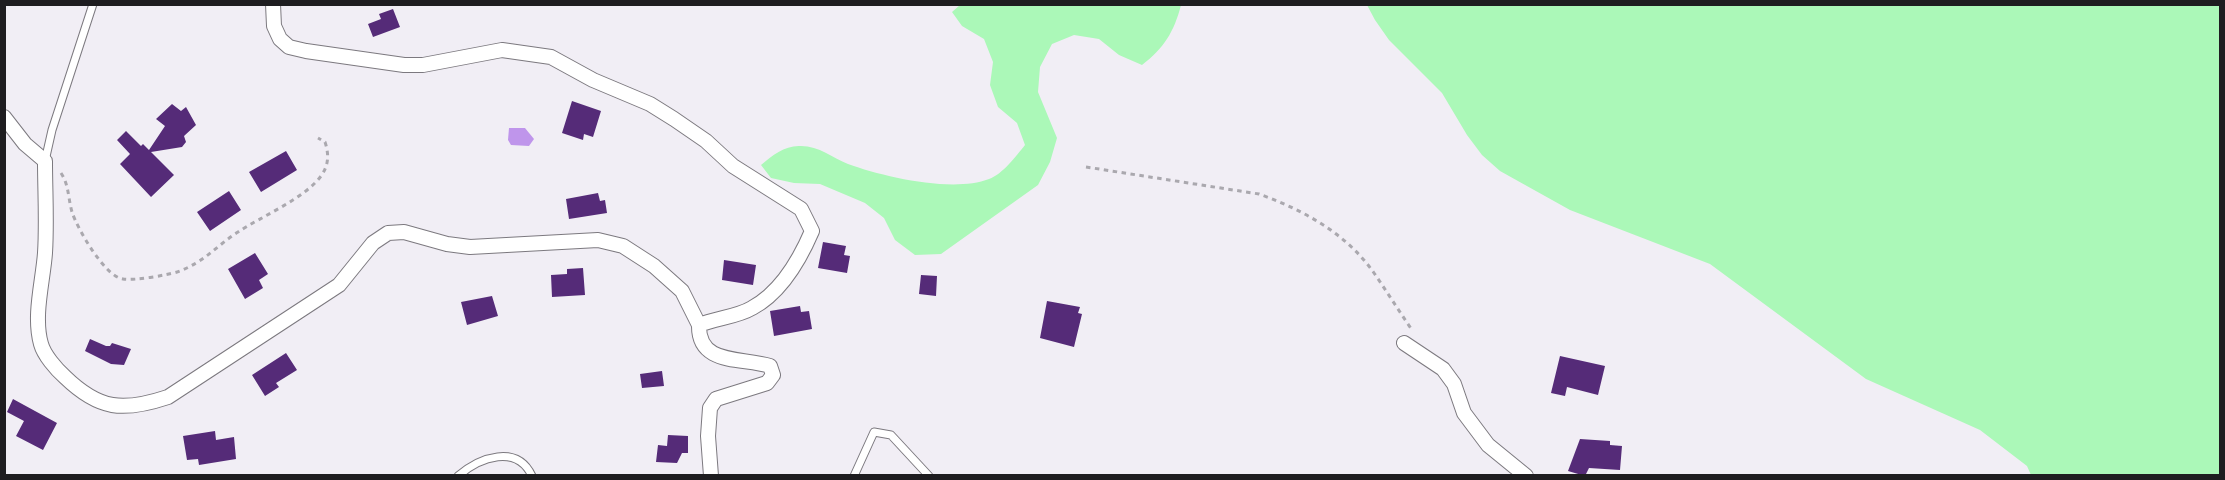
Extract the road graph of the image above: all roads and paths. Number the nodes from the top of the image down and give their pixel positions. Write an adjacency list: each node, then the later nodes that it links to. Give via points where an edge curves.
1 (93, 4): 5 (lane)
2 (273, 4): 7 (street, via 274,26 289,47 358,60 423,65 502,50 551,57 658,109 706,141 734,166 801,209 812,231 792,269 768,297 751,309)
3 (4, 117): 5 (street, via 25,144)
4 (318, 138): 5 (path, via 325,142 329,155 322,174 311,187 235,233 210,256 177,272 123,279 109,270 88,245 72,212 67,182 55,166)
5 (45, 161): 7 (street, via 41,345 64,376 104,405 141,406 168,397 339,285 374,243 388,233 404,232 470,248 598,240 623,246 682,291)
6 (1086, 167): 8 (path, via 1258,194 1284,203 1329,227 1351,245)
7 (699, 325): 12 (street, via 698,339 706,349 770,366 773,375 767,382 716,399 710,408)
8 (1415, 334)
9 (1404, 343): 15 (street, via 1443,369 1454,384 1464,413 1488,445)
10 (458, 476): 11 (lane, via 469,466 491,457 511,456 527,465)
11 (532, 476)
12 (711, 476)
13 (854, 476): 14 (lane, via 874,432 891,435)
14 (929, 476)
15 (1526, 476)

